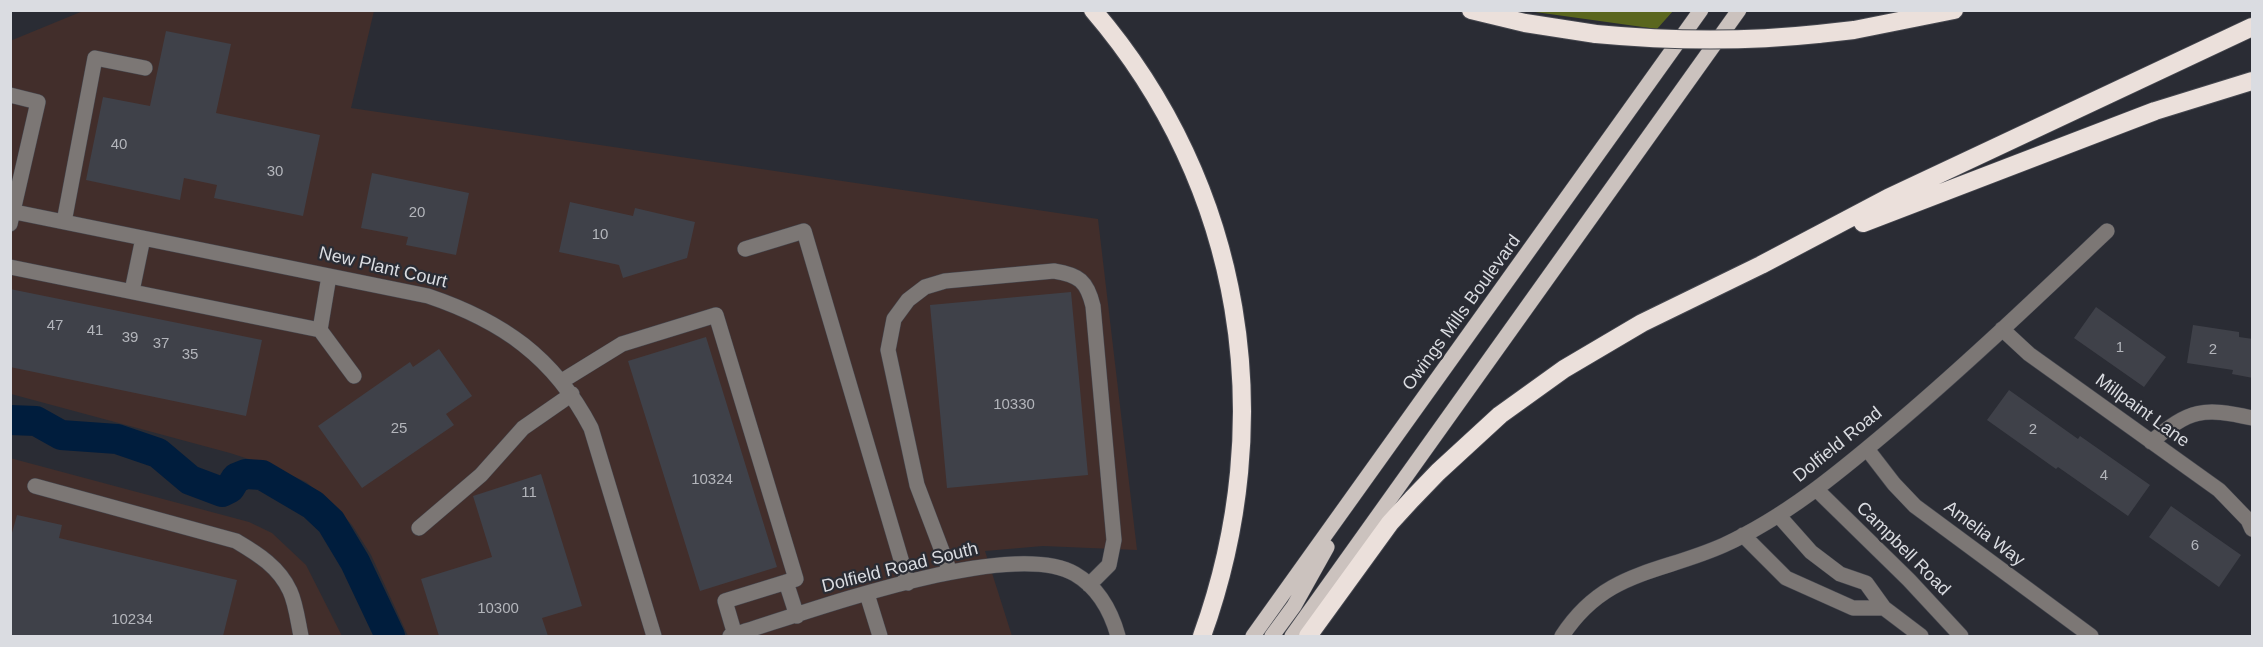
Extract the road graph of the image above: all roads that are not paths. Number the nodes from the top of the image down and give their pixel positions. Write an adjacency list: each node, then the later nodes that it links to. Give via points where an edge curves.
1 (1093, 10): 49 (highway, via 1137,69 1176,135 1206,204 1232,297 1242,372 1240,475 1228,553)
2 (1471, 10): 5 (highway, bridge, via 1596,34 1698,40 1778,38 1854,30)
3 (1701, 10): 27 (main road, Owings Mills Boulevard)
4 (1739, 10): 52 (main road)
5 (1954, 10)
6 (2253, 27): 15 (highway, via 1888,198)
7 (145, 69): 11 (street, via 95,58)
8 (2253, 81): 15 (highway, via 2155,111)
9 (10, 95): 10 (street, via 38,102)
10 (11, 216): 11 (street, New Plant Court)
11 (64, 222): 13 (street, New Plant Court)
12 (2107, 231): 19 (street, Dolfield Road)
13 (143, 238): 17 (street, New Plant Court); 18 (street)
14 (744, 249): 37 (street, via 804,231)
15 (1761, 265): 53 (highway, via 1603,344 1500,415 1438,472 1390,524)
16 (10, 267): 18 (street)
17 (329, 276): 20 (street); 22 (street, New Plant Court, via 428,296 461,307 516,338)
18 (132, 291): 20 (street)
19 (2002, 329): 25 (street, Millpaint Lane, via 2029,354); 26 (street, Dolfield Road)
20 (320, 330): 21 (street)
21 (354, 376)
22 (562, 381): 23 (street, New Plant Court); 36 (street, via 622,344 716,315 796,579)
23 (572, 394): 31 (street, via 523,428 481,476); 45 (street, New Plant Court, via 593,436)
24 (2253, 418): 25 (street, via 2195,413 2183,417)
25 (2151, 442): 32 (street, Millpaint Lane, via 2219,490)
26 (1867, 449): 29 (street, Dolfield Road); 57 (street, Amelia Way, via 1915,506)
27 (1366, 479): 50 (main road, Owings Mills Boulevard); 51 (main road, via 1294,606)
28 (36, 486): 44 (street, via 236,541 262,555 291,592)
29 (1816, 489): 30 (street, Dolfield Road); 56 (street, Campbell Road)
30 (1779, 516): 33 (street, Dolfield Road); 35 (street, via 1811,552)
31 (419, 528)
32 (2253, 529)
33 (1743, 535): 40 (street, via 1786,578); 54 (street, Dolfield Road, via 1606,589)
34 (950, 572): 37 (street, Dolfield Road South); 38 (street, Dolfield Road South, via 993,565 1040,564 1075,574); 38 (street, via 917,485 888,350 894,319 925,286 1054,271 1071,274 1084,282 1093,306 1114,540 1109,565)
35 (1840, 574): 40 (street); 41 (street, via 1866,583)
36 (786, 582): 42 (street); 46 (street, via 724,601)
37 (908, 583): 39 (street, Dolfield Road South)
38 (1089, 585): 48 (street, Dolfield Road South, via 1107,605)
39 (867, 594): 42 (street, Dolfield Road South); 47 (street)
40 (1827, 596): 41 (street, via 1853,608)
41 (1884, 608): 55 (street)
42 (797, 616): 43 (street, Dolfield Road South)
43 (772, 630): 46 (street, Dolfield Road South)
44 (301, 636)
45 (654, 636)
46 (733, 636)
47 (880, 636)
48 (1118, 636)
49 (1202, 636)
50 (1253, 636)
51 (1272, 636)
52 (1292, 636)
53 (1308, 636)
54 (1562, 636)
55 (1921, 636)
56 (1960, 636)
57 (2091, 636)

